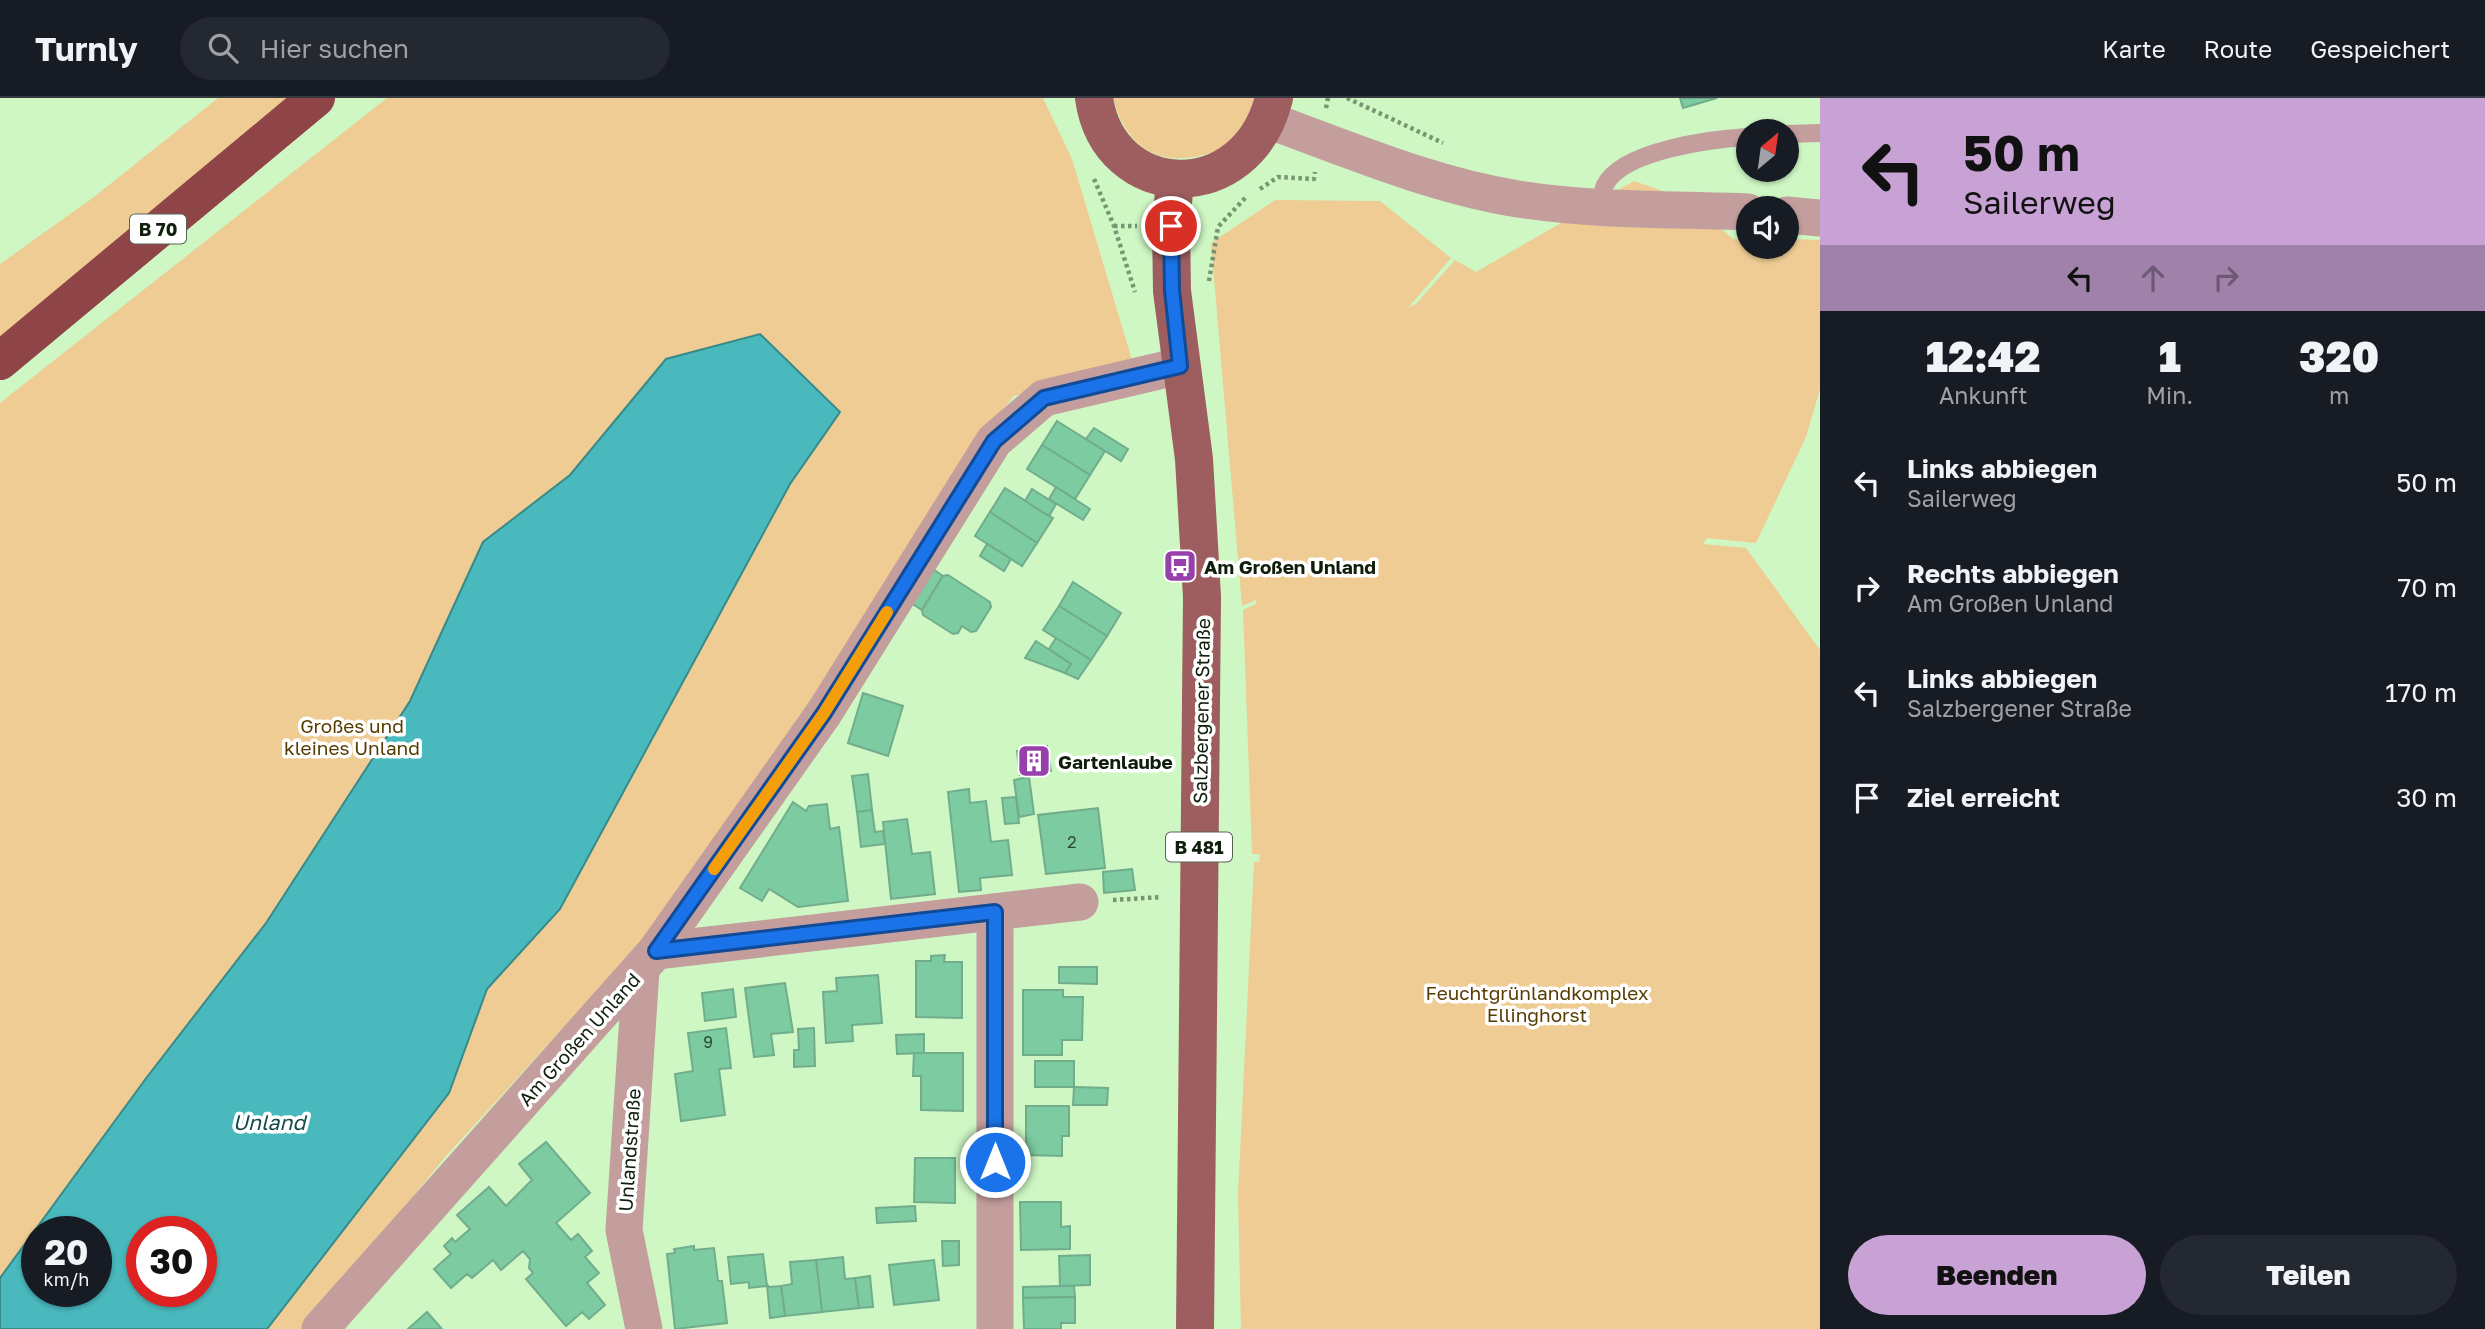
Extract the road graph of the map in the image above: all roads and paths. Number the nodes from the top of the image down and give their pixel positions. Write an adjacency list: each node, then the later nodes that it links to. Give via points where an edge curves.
1 (316, 98): 21 (highway, B 70)
2 (1094, 98): 12 (main road, via 1097,119 1115,148 1142,169)
3 (1328, 98): 8 (path)
4 (1347, 98): 10 (path)
5 (1271, 109): 8 (street); 12 (main road, via 1257,141 1231,165 1199,178)
6 (1820, 133): 7 (lane)
7 (1799, 134)
8 (1321, 139): 13 (path, via 1314,179 1278,177); 15 (street, via 1445,182 1518,199)
9 (1736, 139): 15 (lane, via 1673,148 1626,165 1606,184)
10 (1448, 146)
11 (1092, 174): 20 (path, via 1114,226)
12 (1175, 179): 22 (main road, Salzbergener Straße / B 481, via 1172,290)
13 (1258, 190)
14 (1248, 196): 19 (path, via 1218,227)
15 (1600, 206): 16 (street)
16 (1736, 212)
17 (1799, 216): 18 (street)
18 (1820, 218)
19 (1207, 294)
20 (1136, 300)
21 (0, 361)
22 (1180, 366): 26 (street, Am Großen Unland, via 1044,398 994,441 824,713); 30 (main road, Salzbergener Straße / B 481, via 1195,459 1202,597)
23 (1162, 897): 24 (path)
24 (1080, 902): 25 (street)
25 (995, 912): 26 (street); 29 (street)
26 (649, 961): 27 (street, Am Großen Unland); 28 (street, Unlandstraße, via 624,1230)
27 (320, 1329)
28 (644, 1329)
29 (995, 1329)
30 (1195, 1329)

